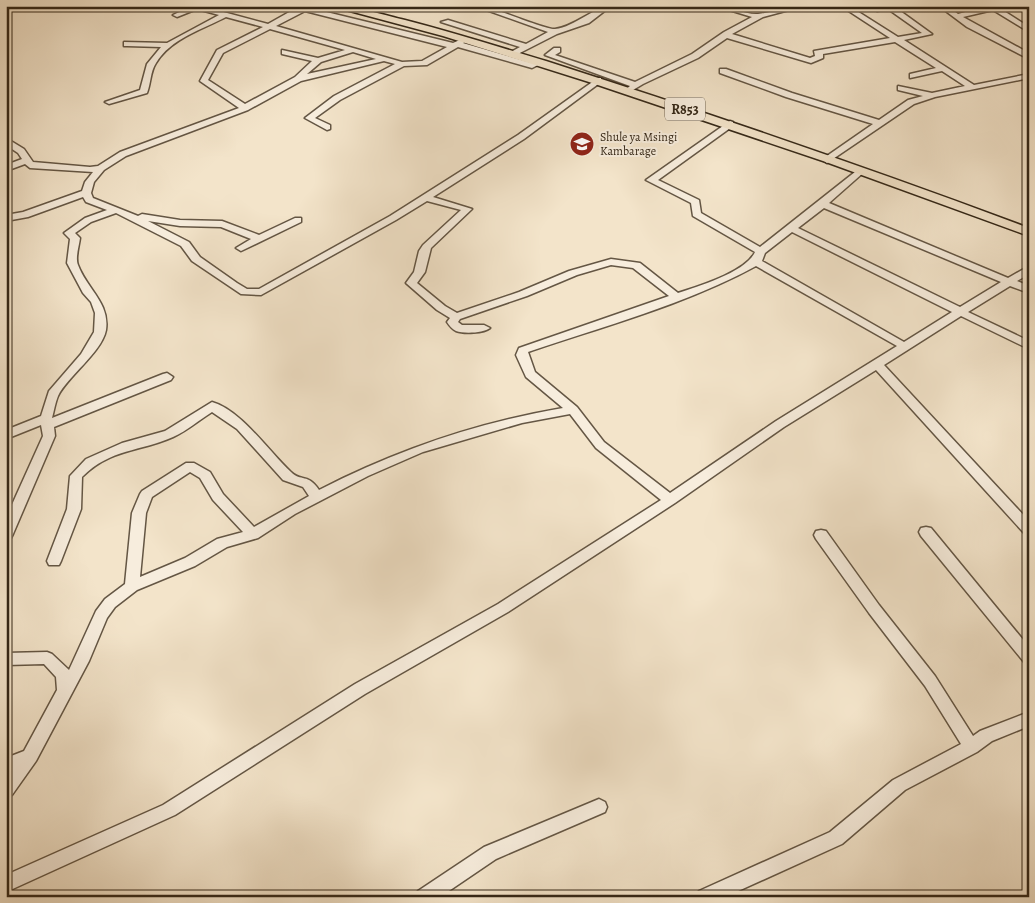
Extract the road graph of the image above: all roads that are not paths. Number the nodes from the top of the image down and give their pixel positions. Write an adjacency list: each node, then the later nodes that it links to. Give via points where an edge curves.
1 (335, 6): 23 (main road, R853)
2 (478, 6): 19 (street)
3 (608, 6): 19 (street, via 586,21)
4 (719, 6): 15 (street)
5 (801, 6): 15 (street)
6 (844, 6): 21 (street)
7 (942, 6): 14 (street)
8 (305, 7): 17 (street); 23 (street)
9 (892, 7): 11 (street); 21 (street, via 928,34)
10 (993, 7): 14 (street); 18 (street)
11 (877, 9)
12 (177, 15): 13 (street, via 196,7)
13 (225, 15): 17 (street); 24 (street)
14 (959, 16): 27 (street, via 974,28)
15 (759, 17): 20 (street)
16 (445, 22): 25 (street)
17 (268, 26): 28 (street); 48 (street, via 220,52 204,79)
18 (1029, 30)
19 (554, 32): 25 (street)
20 (726, 34): 21 (street, via 811,61 820,56 816,53); 44 (street, via 695,56)
21 (896, 39): 37 (street)
22 (127, 44): 24 (street)
23 (459, 44): 31 (main road, R853); 35 (street, via 532,66); 36 (street, via 424,62)
24 (168, 46): 47 (street, via 158,53 150,66 144,90)
25 (527, 47): 31 (street)
26 (1029, 47): 27 (street)
27 (1015, 48): 32 (street)
28 (353, 50): 33 (street); 34 (street)
29 (557, 50): 44 (street, via 549,55)
30 (285, 52): 33 (street)
31 (512, 55): 35 (main road, R853)
32 (1029, 57)
33 (318, 60): 41 (street)
34 (386, 60): 36 (street); 41 (street)
35 (538, 63): 42 (main road, R853)
36 (402, 64): 51 (street, via 337,98 309,118)
37 (941, 69): 39 (street); 43 (street)
38 (723, 71): 49 (street, via 788,96)
39 (914, 76)
40 (1029, 76): 43 (street)
41 (298, 79): 48 (street)
42 (598, 80): 44 (main road, R853); 59 (street, via 521,137)
43 (972, 87): 46 (street)
44 (632, 88): 50 (main road, R853)
45 (901, 88): 46 (street)
46 (933, 95): 49 (street, via 911,102)
47 (109, 102)
48 (245, 108): 56 (street, via 135,148)
49 (878, 123): 53 (street)
50 (730, 124): 53 (main road, R853); 69 (street, via 651,180 696,202 696,214)
51 (327, 128)
52 (6, 141): 54 (street, via 21,150)
53 (827, 160): 57 (main road, R853)
54 (26, 161): 55 (street); 56 (street, via 30,165 44,167)
55 (6, 168)
56 (101, 168): 58 (street, via 90,182)
57 (860, 171): 60 (street); 66 (main road, R853)
58 (86, 194): 61 (street, via 89,200); 63 (street, via 25,215)
59 (424, 197): 62 (street, via 393,218 261,292 245,292 196,259 185,244); 76 (street, via 467,209 457,221 437,233 425,250 420,274 411,283)
60 (823, 204): 65 (street); 72 (street)
61 (115, 210): 62 (street); 83 (street, via 88,220 68,233 75,238 72,263 100,313 100,332 85,356 53,394)
62 (130, 217): 67 (street, via 222,224)
63 (6, 218)
64 (298, 220): 67 (street)
65 (790, 228): 69 (street); 75 (street)
66 (1029, 232)
67 (259, 239): 68 (street)
68 (241, 248)
69 (761, 251): 70 (street)
70 (756, 262): 74 (street); 78 (street)
71 (1029, 269): 72 (street)
72 (1009, 281): 73 (street); 75 (street)
73 (1029, 290)
74 (678, 298): 76 (street, via 636,265 611,262); 82 (street, via 523,350 530,374)
75 (960, 311): 78 (street); 79 (street)
76 (456, 316): 77 (street, via 452,322 459,328)
77 (484, 328)
78 (904, 346): 80 (street)
79 (1029, 346)
80 (876, 363): 86 (street); 87 (street)
81 (167, 377): 83 (street)
82 (573, 410): 85 (street, via 521,420 419,449 363,473); 86 (street, via 600,445)
83 (47, 421): 84 (street); 89 (street, via 49,436)
84 (6, 435)
85 (317, 498): 90 (street); 92 (street, via 308,484 288,478 241,426 212,406 169,434 126,446 90,462 76,476 78,492 74,510)
86 (670, 500): 103 (street, via 503,608 360,689 169,810)
87 (1028, 527)
88 (926, 532): 94 (street)
89 (6, 534)
90 (253, 534): 93 (street, via 222,543 190,562); 93 (street, via 218,497 205,475 190,466 147,494 139,513)
91 (821, 535): 98 (street, via 930,681)
92 (54, 561)
93 (132, 586): 96 (street, via 110,603 101,616)
94 (1029, 658)
95 (6, 660): 96 (street, via 47,658 64,674)
96 (65, 690): 99 (street)
97 (1029, 719): 98 (street, via 986,736)
98 (971, 747): 105 (street, via 899,785 836,838)
99 (30, 756): 100 (street); 101 (street)
100 (6, 766)
101 (6, 790)
102 (599, 807): 104 (street, via 490,853)
103 (6, 884)
104 (424, 897)
105 (705, 897)

